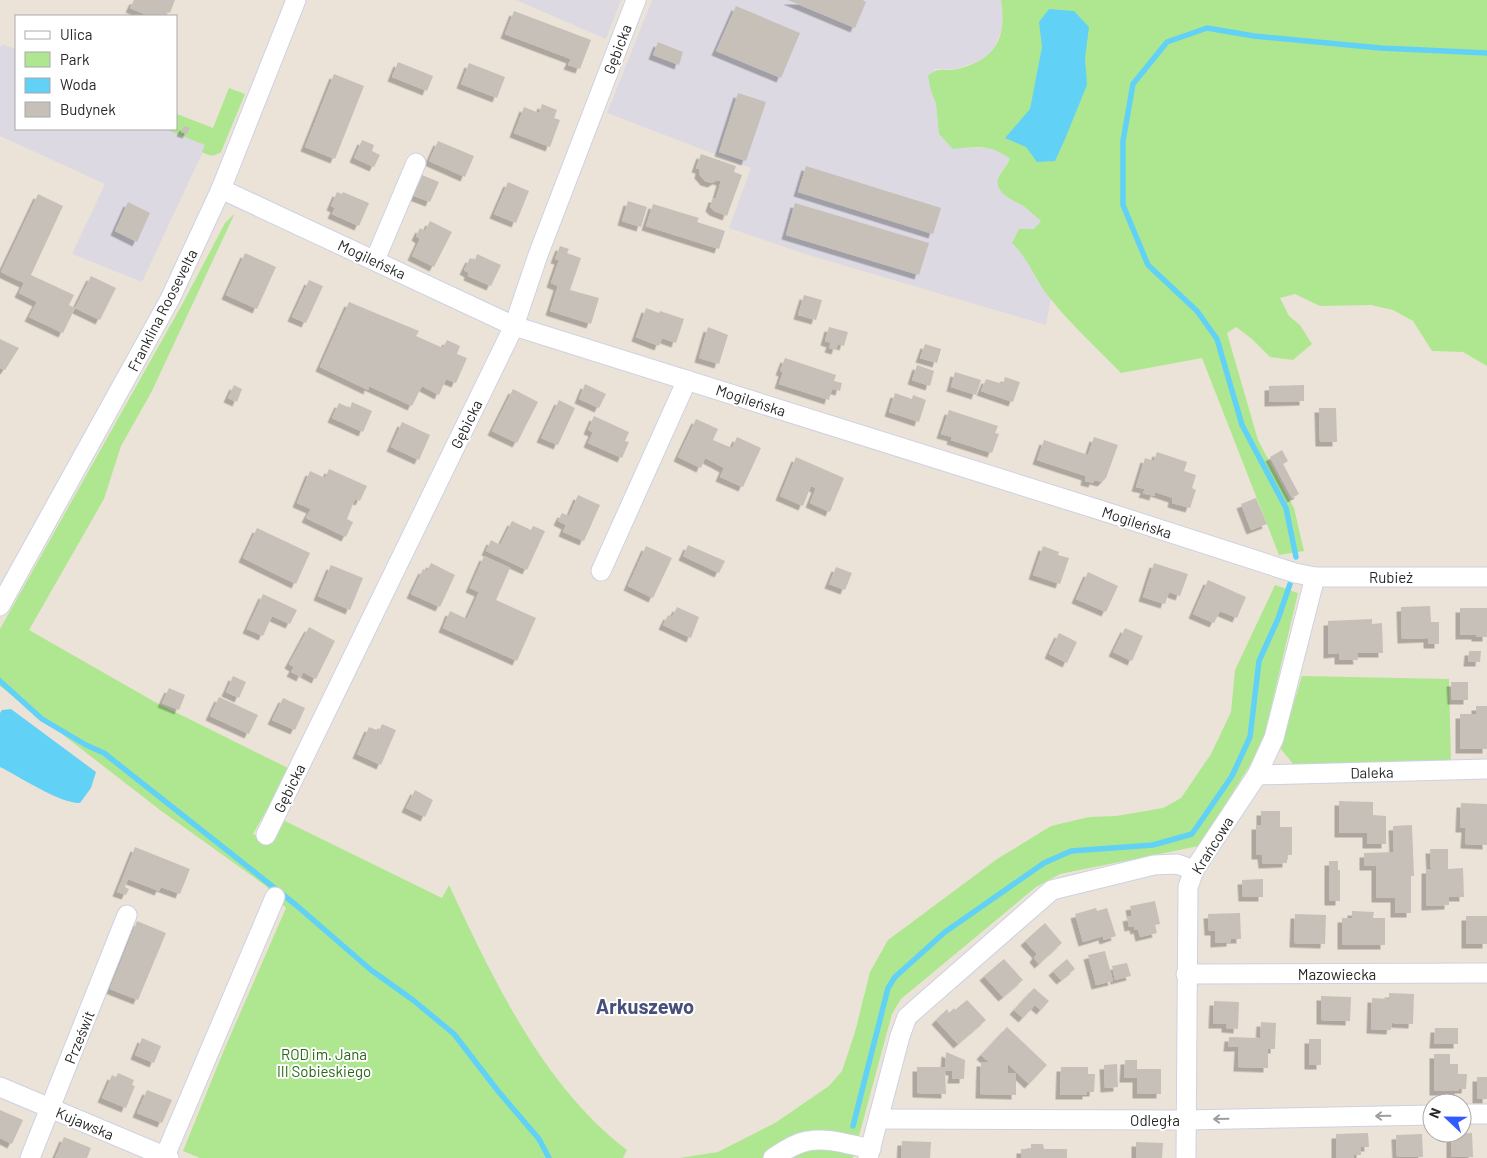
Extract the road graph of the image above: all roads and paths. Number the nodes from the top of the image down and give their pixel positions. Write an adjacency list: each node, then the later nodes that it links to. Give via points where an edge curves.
1 (296, 0): 4 (street, Franklina Roosevelta)
2 (636, 0): 6 (street, Gębicka)
3 (416, 163): 5 (street)
4 (221, 189): 5 (street, Mogileńska); 12 (street, Franklina Roosevelta, via 170,299)
5 (375, 260): 6 (street, Mogileńska)
6 (514, 326): 7 (street, Mogileńska); 15 (street, Gębicka)
7 (687, 380): 8 (street); 9 (street, Mogileńska)
8 (601, 571)
9 (1295, 573): 10 (street, Rubież)
10 (1315, 577): 11 (street, Rubież); 14 (street, Krańcowa, via 1274,738)
11 (1487, 577)
12 (0, 606)
13 (1487, 769): 14 (street, Daleka)
14 (1257, 774): 16 (street, Krańcowa)
15 (266, 835)
16 (1194, 870): 20 (street, Krańcowa, via 1188,887); 26 (street, via 1177,864 1154,865 1052,890 907,1018)
17 (275, 897): 29 (street)
18 (127, 915): 22 (street, Prześwit)
19 (1487, 973): 20 (street, Mazowiecka)
20 (1186, 974): 27 (street, Krańcowa)
21 (0, 1087): 22 (street, Kujawska)
22 (51, 1108): 29 (street, Kujawska); 30 (street, Prześwit)
23 (1472, 1114): 24 (street)
24 (1487, 1114)
25 (1422, 1115): 27 (street, Odległa, one-way to 27)
26 (879, 1119): 27 (street, Odległa); 28 (street)
27 (1185, 1120): 32 (street, Krańcowa)
28 (870, 1153): 31 (street, via 822,1139 790,1147)
29 (167, 1157)
30 (30, 1158)
31 (772, 1158)
32 (1186, 1158)

